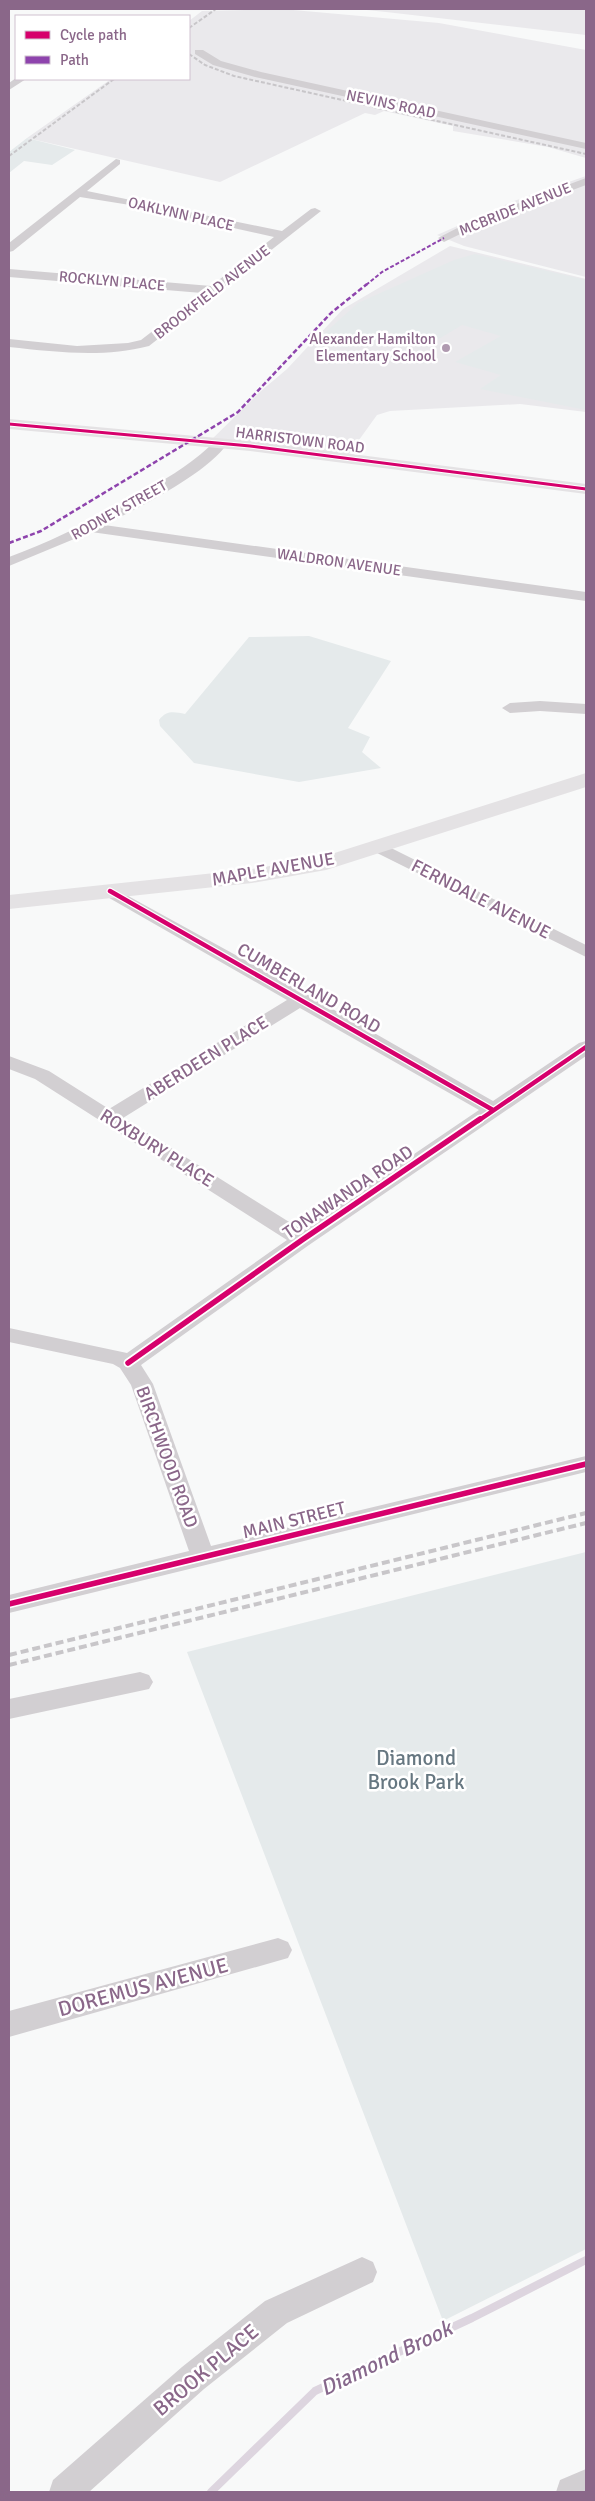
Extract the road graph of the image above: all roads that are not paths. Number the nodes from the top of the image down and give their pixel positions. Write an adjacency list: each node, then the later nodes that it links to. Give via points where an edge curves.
1 (198, 52): 4 (street, NEVINS ROAD, via 217,63 259,75)
2 (20, 80): 3 (street)
3 (9, 87)
4 (586, 146)
5 (116, 162): 7 (street)
6 (586, 181): 10 (street, MCBRIDE AVENUE, via 487,218)
7 (78, 193): 9 (street, OAKLYNN PLACE); 11 (street)
8 (315, 211): 9 (street, BROOKFIELD AVENUE)
9 (284, 235): 13 (street, BROOKFIELD AVENUE)
10 (444, 238)
11 (9, 249)
12 (9, 273): 13 (street, ROCKLYN PLACE)
13 (214, 290): 14 (street, BROOKFIELD AVENUE, via 152,339 135,346 99,350)
14 (9, 343)
15 (9, 424): 16 (street, HARRISTOWN ROAD)
16 (221, 443): 17 (street, HARRISTOWN ROAD); 18 (street, RODNEY STREET, via 177,478)
17 (586, 489)
18 (92, 528): 19 (street, RODNEY STREET); 20 (street, WALDRON AVENUE)
19 (9, 562)
20 (586, 597)
21 (510, 708): 22 (street)
22 (586, 709)
23 (586, 780): 24 (street, MAPLE AVENUE)
24 (377, 846): 25 (street, MAPLE AVENUE, via 292,870); 27 (street, FERNDALE AVENUE)
25 (110, 891): 26 (street, MAPLE AVENUE); 28 (street, CUMBERLAND ROAD)
26 (9, 902)
27 (586, 952)
28 (302, 999): 31 (street, CUMBERLAND ROAD); 32 (street, ABERDEEN PLACE)
29 (586, 1047): 31 (street, TONAWANDA ROAD)
30 (9, 1062): 32 (street, ROXBURY PLACE, via 42,1075)
31 (493, 1110): 33 (street, TONAWANDA ROAD)
32 (110, 1117): 33 (street, ROXBURY PLACE)
33 (302, 1240): 35 (street, TONAWANDA ROAD)
34 (9, 1335): 35 (street, via 104,1354)
35 (128, 1363): 37 (street, BIRCHWOOD ROAD, via 142,1384)
36 (586, 1464): 37 (street, MAIN STREET)
37 (203, 1557): 38 (street, MAIN STREET)
38 (9, 1604)
39 (140, 1682): 40 (street)
40 (9, 1709)
41 (278, 1950): 42 (street, DOREMUS AVENUE)
42 (9, 2024)
43 (362, 2272): 45 (street, BROOK PLACE, via 276,2312 192,2378)
44 (586, 2485): 46 (street)
45 (65, 2492)
46 (572, 2492)

